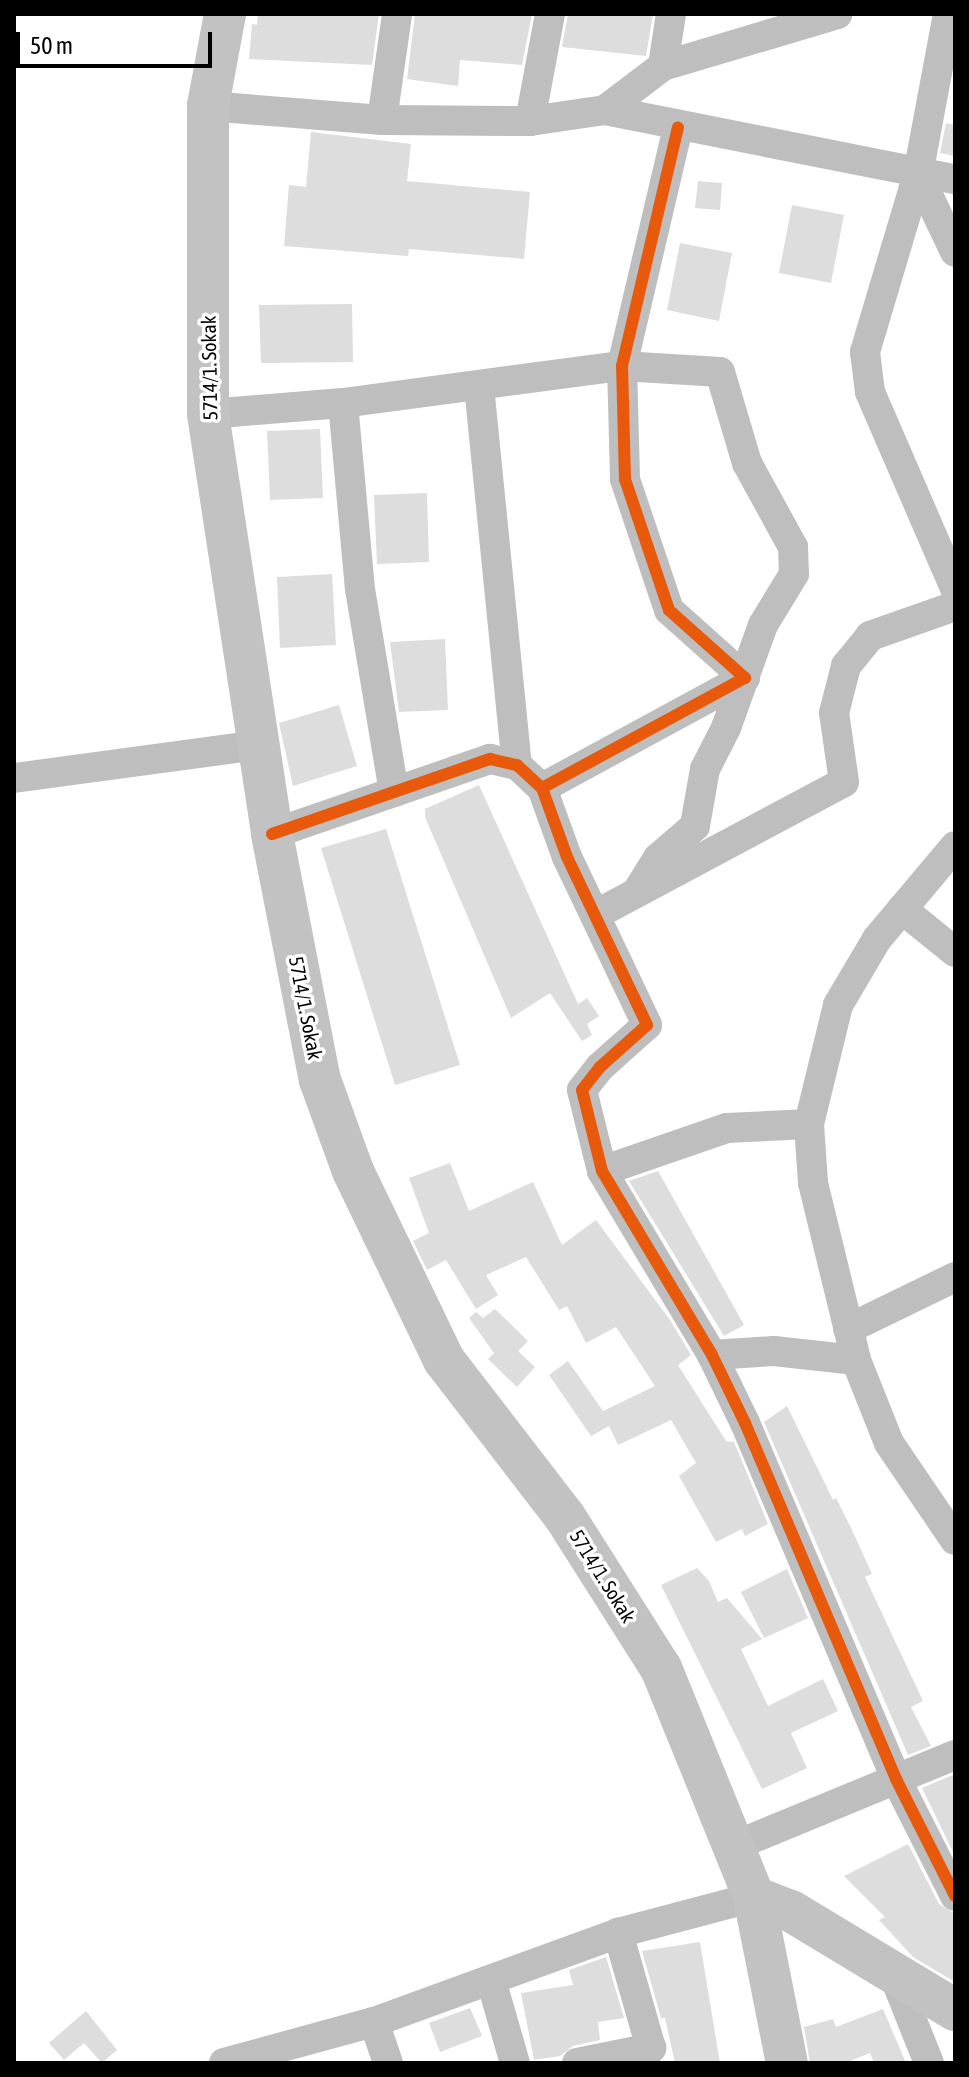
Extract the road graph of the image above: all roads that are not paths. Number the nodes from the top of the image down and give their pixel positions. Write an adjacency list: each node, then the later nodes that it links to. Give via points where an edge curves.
1 (225, 14): 8 (main road, 5714/1. Sokak)
2 (397, 14): 10 (street)
3 (550, 14): 11 (street)
4 (671, 14): 7 (street)
5 (837, 14): 7 (street)
6 (948, 14): 13 (street)
7 (663, 66): 9 (street)
8 (208, 106): 10 (street); 19 (main road, 5714/1. Sokak)
9 (605, 110): 11 (street); 12 (street)
10 (382, 120): 11 (street)
11 (530, 121)
12 (678, 127): 13 (street); 16 (street)
13 (918, 174): 14 (street); 15 (street); 20 (street, via 865,352 870,392)
14 (955, 179)
15 (955, 252)
16 (622, 366): 17 (street); 22 (street, via 625,479 669,610); 22 (street, via 720,372 747,463 793,547 794,574 763,625)
17 (479, 386): 18 (street); 24 (street)
18 (343, 403): 19 (street); 27 (street, via 360,589)
19 (208, 414): 23 (main road, 5714/1. Sokak)
20 (955, 588)
21 (955, 606): 30 (street, via 870,636 846,666 834,713 844,782)
22 (745, 678): 26 (street); 30 (street, via 705,769 695,826 658,858)
23 (258, 745): 25 (street); 28 (main road, 5714/1. Sokak)
24 (517, 765): 26 (street); 27 (street, via 490,759)
25 (14, 778)
26 (542, 788): 32 (street)
27 (394, 792): 28 (street)
28 (272, 834): 43 (main road, 5714/1. Sokak, via 320,1080 353,1171 444,1360 565,1517 661,1668)
29 (955, 846): 31 (street)
30 (637, 892): 32 (street)
31 (902, 909): 33 (street); 34 (street, via 877,939 838,1005)
32 (595, 915): 35 (street, via 647,1025 582,1090)
33 (955, 952)
34 (809, 1124): 35 (street, via 727,1128); 37 (street, via 813,1183)
35 (602, 1171): 38 (street)
36 (955, 1277): 37 (street)
37 (848, 1329): 39 (street)
38 (712, 1355): 39 (street, via 774,1351); 42 (street)
39 (856, 1360): 40 (street, via 889,1443)
40 (955, 1540)
41 (955, 1755): 42 (street)
42 (896, 1779): 43 (street); 44 (street)
43 (734, 1846): 45 (main road, 5714/1. Sokak)
44 (955, 1896)
45 (754, 1897): 46 (street); 47 (main road, via 791,1911); 56 (main road, 5714/1. Sokak)
46 (618, 1933): 48 (street); 55 (street, via 651,2048)
47 (893, 1973): 49 (main road); 57 (street)
48 (491, 1980): 50 (street); 54 (street)
49 (955, 2010)
50 (374, 2022): 51 (street); 53 (street)
51 (268, 2058): 52 (street)
52 (224, 2063)
53 (388, 2063)
54 (515, 2063)
55 (577, 2063)
56 (787, 2063)
57 (929, 2063)

